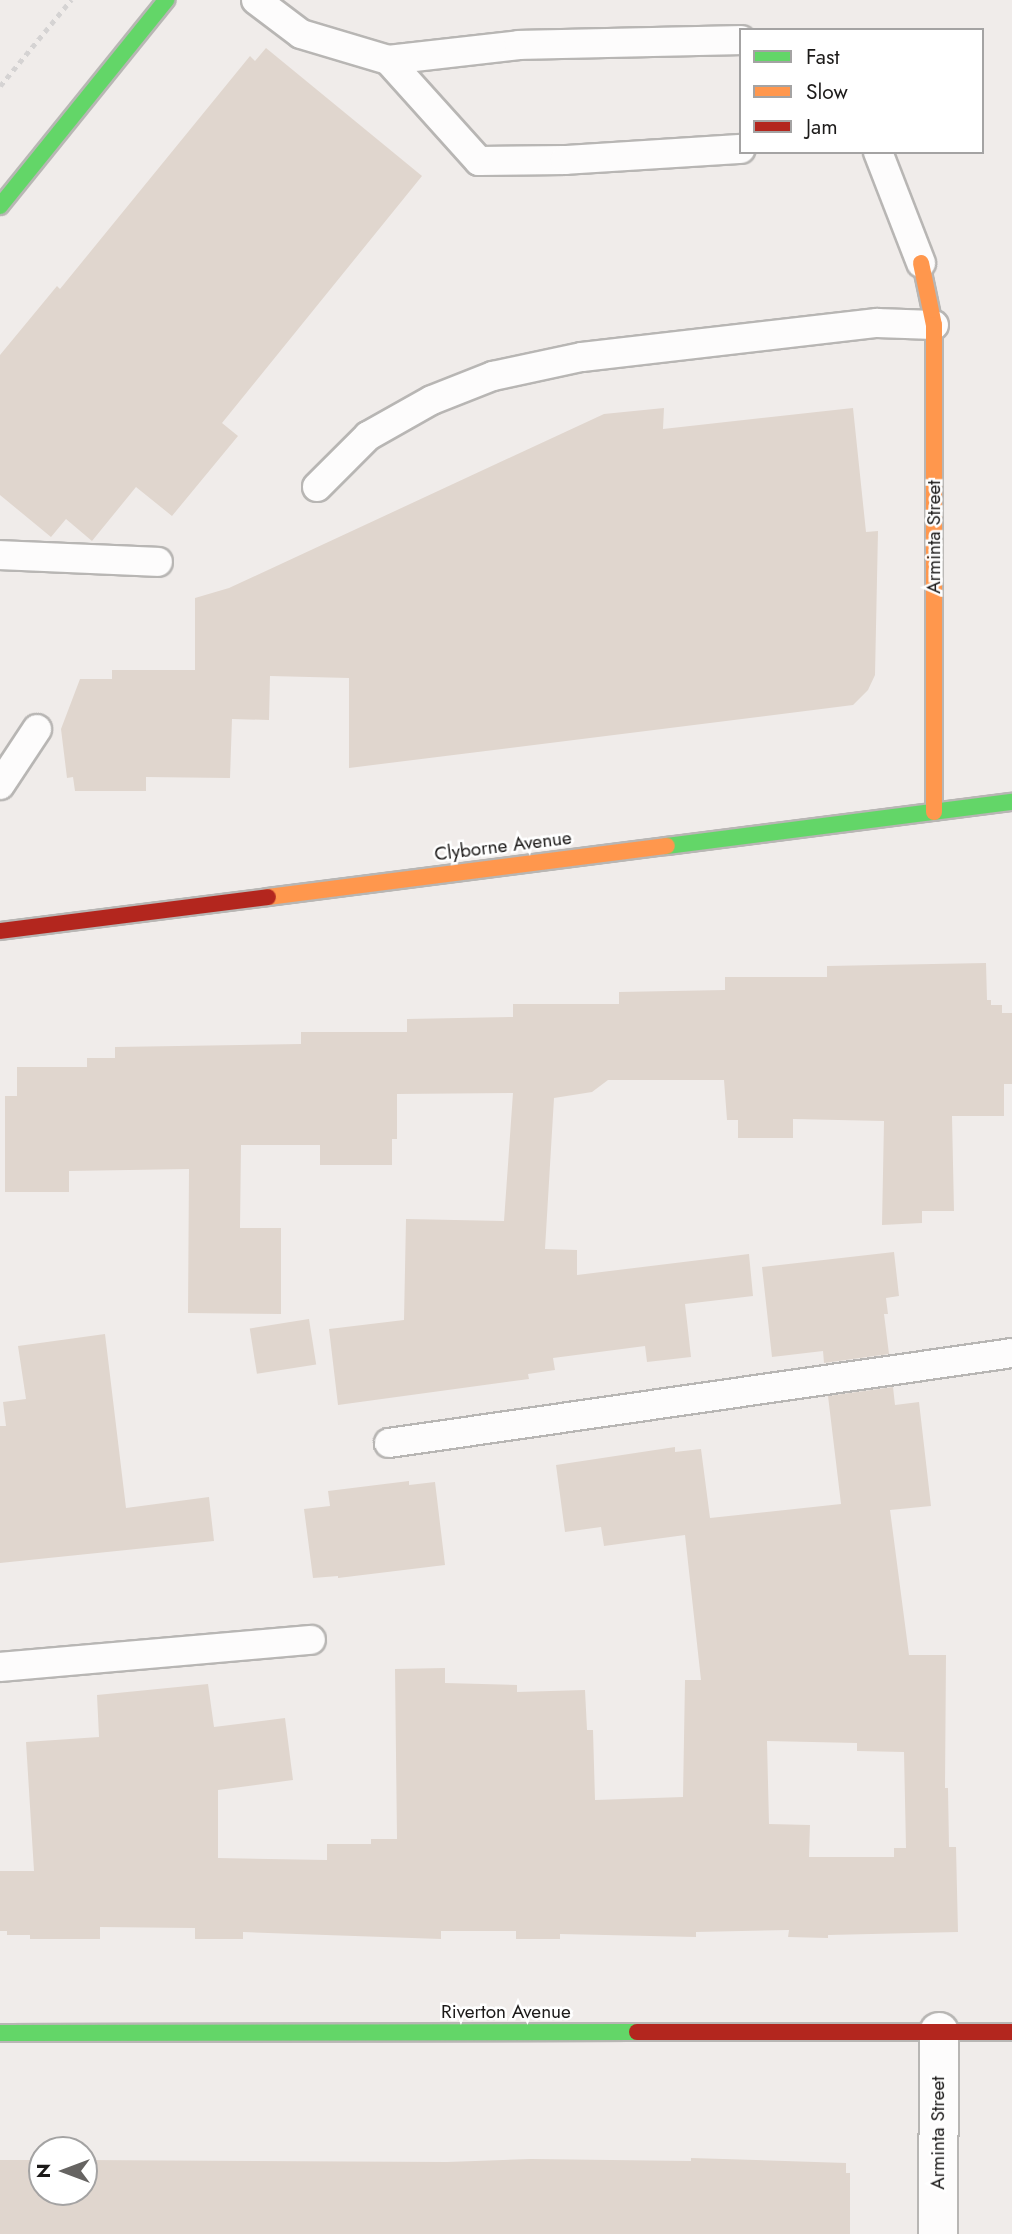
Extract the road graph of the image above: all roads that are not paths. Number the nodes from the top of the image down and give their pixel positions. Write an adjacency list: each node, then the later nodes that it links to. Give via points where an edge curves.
1 (166, 0): 7 (street)
2 (256, 0): 4 (lane, via 301,34)
3 (739, 40): 4 (lane, via 519,46)
4 (388, 60): 5 (lane, via 479,161)
5 (739, 149)
6 (879, 154): 8 (lane)
7 (0, 206)
8 (921, 262): 9 (street, Arminta Street)
9 (934, 325): 10 (lane, via 877,323 582,356 493,376 432,400 368,436); 16 (street, Arminta Street)
10 (317, 487)
11 (0, 555): 12 (lane)
12 (158, 562)
13 (37, 729): 14 (lane)
14 (0, 785)
15 (1012, 802): 16 (street, Clyborne Avenue)
16 (934, 812): 17 (street, Clyborne Avenue)
17 (0, 931)
18 (1012, 1353): 19 (lane)
19 (389, 1443)
20 (311, 1640): 21 (lane)
21 (0, 1667)
22 (939, 2032): 23 (street, Riverton Avenue); 24 (street, Riverton Avenue); 25 (street, Arminta Street)
23 (1012, 2032)
24 (0, 2033)
25 (938, 2234)

